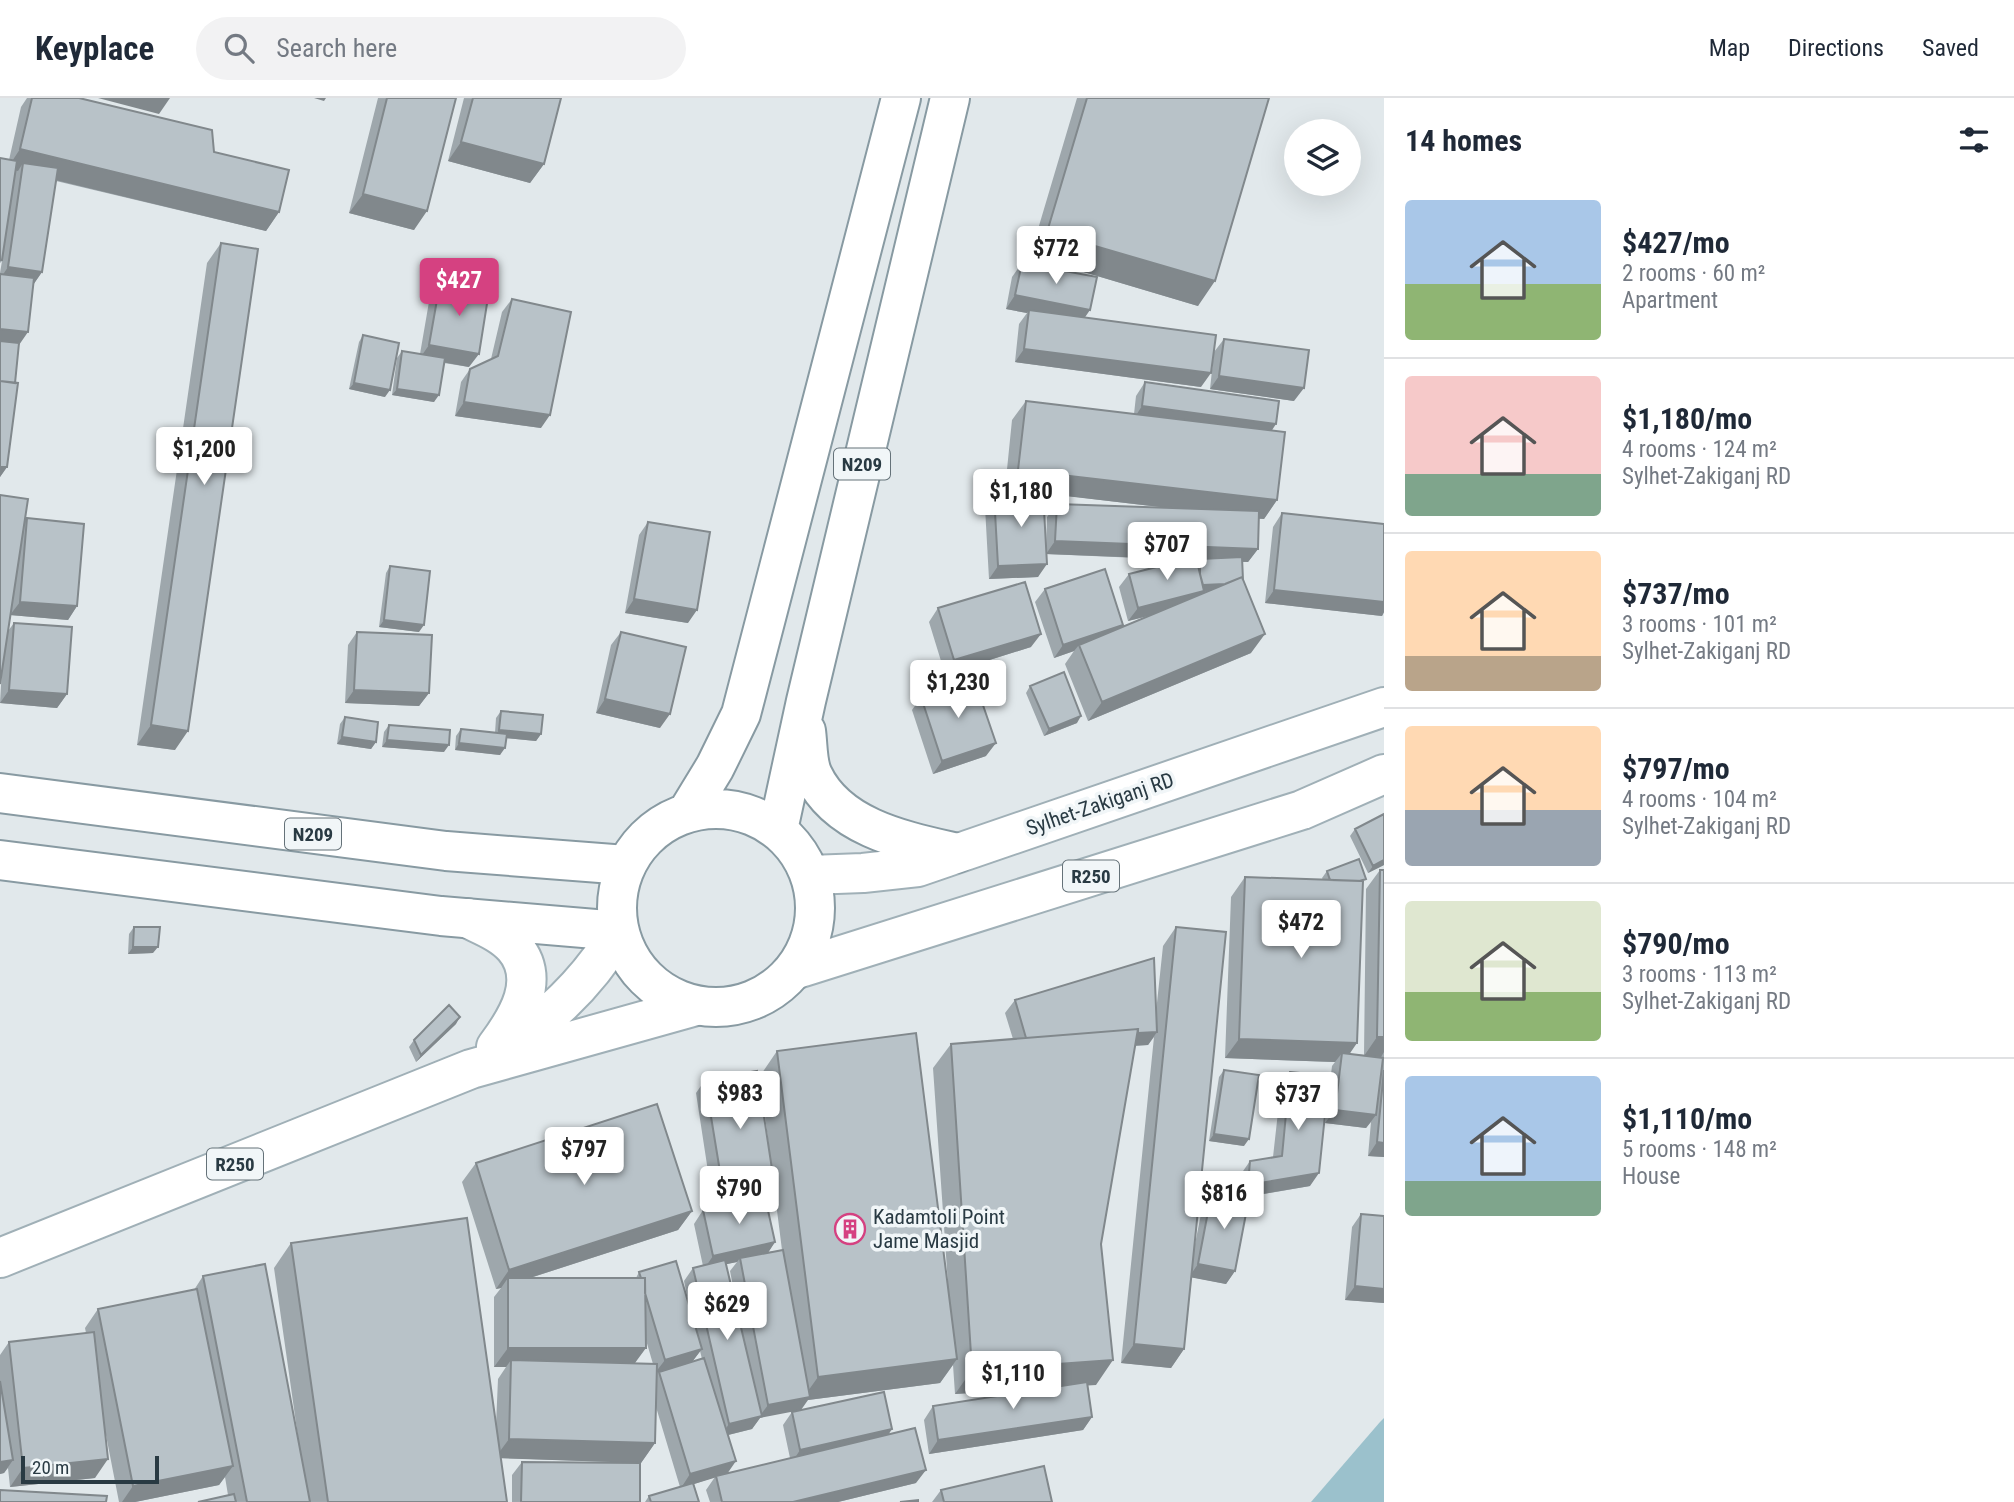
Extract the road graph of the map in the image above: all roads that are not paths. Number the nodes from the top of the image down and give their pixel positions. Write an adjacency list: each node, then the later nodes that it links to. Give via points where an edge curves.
1 (901, 98): 7 (main road, N209, via 741,714)
2 (950, 98): 3 (main road, N209)
3 (806, 701): 8 (main road, N209); 9 (main road, via 811,772 825,795 872,829)
4 (1384, 706): 9 (main road, Sylhet-Zakiganj RD)
5 (1384, 774): 15 (main road, R250, via 1303,810)
6 (0, 793): 11 (main road, N209, via 446,851)
7 (687, 813): 8 (main road, N209, via 719,808 750,814); 11 (main road, N209, via 642,842)
8 (778, 830): 12 (main road, N209, via 797,850)
9 (957, 853): 12 (main road, Sylhet-Zakiganj RD, via 918,867)
10 (0, 860): 13 (main road)
11 (626, 865): 14 (main road, N209, via 618,897)
12 (810, 875): 15 (main road, N209, via 816,908 810,941)
13 (467, 918): 14 (main road); 17 (main road, via 515,947 526,968 525,1000 514,1023)
14 (619, 931): 16 (main road, N209, via 647,980 670,997); 17 (main road, R250, via 605,955 557,1007)
15 (794, 970): 16 (main road, N209, via 775,989 750,1002 723,1008)
16 (696, 1006): 17 (main road, R250)
17 (471, 1069): 18 (main road, R250)
18 (0, 1258)

